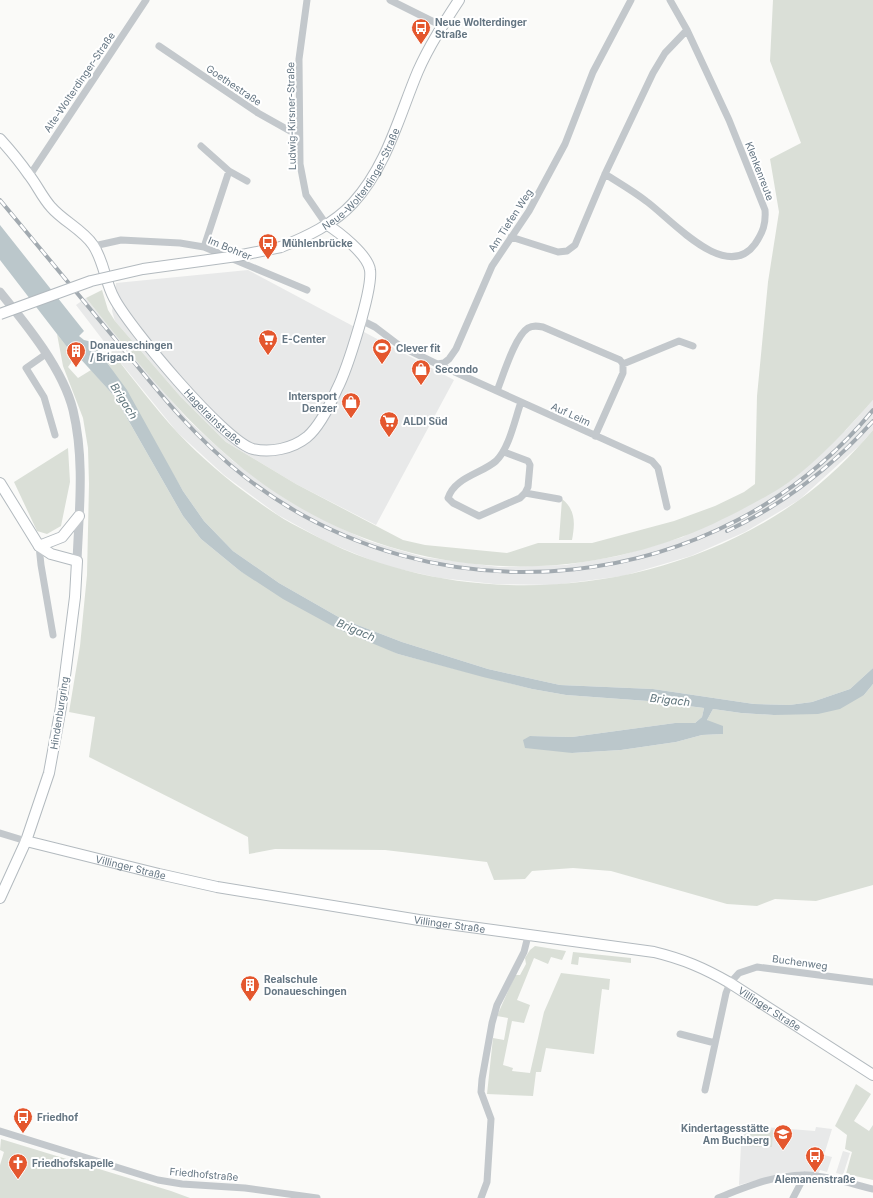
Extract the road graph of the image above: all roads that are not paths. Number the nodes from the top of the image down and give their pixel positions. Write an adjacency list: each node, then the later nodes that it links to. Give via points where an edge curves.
1 (136, 0): 7 (street)
2 (307, 0): 11 (street, Ludwig-Kirsner-Straße, via 299,59)
3 (390, 0): 8 (street)
4 (459, 0): 8 (main road, Neue-Wolterdinger-Straße)
5 (631, 0): 19 (street, Am Tiefen Weg, via 593,72 565,144 529,211)
6 (670, 0): 9 (street, Klenkenreute)
7 (145, 2): 16 (street, Alte-Wolterdinger-Straße)
8 (442, 26): 18 (main road, Neue-Wolterdinger-Straße, via 419,70 391,141 373,177 353,203)
9 (686, 30): 15 (street, via 665,53 653,73); 15 (street, Klenkenreute, via 729,120 764,210 764,232 752,247 740,255 722,256 704,248 646,201)
10 (159, 46): 11 (street, Goethestraße, via 258,113)
11 (299, 136): 18 (street, Ludwig-Kirsner-Straße, via 300,164 306,195)
12 (0, 139): 16 (main road, Hagelrainstraße)
13 (201, 146): 14 (street)
14 (229, 171): 17 (street); 21 (street)
15 (605, 174): 19 (street, via 575,245 567,251 558,252)
16 (30, 175): 20 (main road, Hagelrainstraße, via 50,206)
17 (246, 181)
18 (326, 224): 24 (main road, Neue-Wolterdinger-Straße, bridge, via 280,247 237,256 142,269 91,281); 25 (main road, Hagelrainstraße, via 363,255 368,264 370,282)
19 (511, 237): 28 (street, Am Tiefen Weg, via 492,266 456,349 444,363)
20 (94, 246): 21 (street, Im Bohrer, via 121,240); 25 (main road, Hagelrainstraße, via 114,298 132,326 216,423 236,440 252,449 273,451 292,445 306,437 317,426 338,388)
21 (204, 247): 22 (street, Im Bohrer)
22 (307, 290)
23 (0, 292): 27 (street, via 36,337)
24 (0, 314)
25 (361, 320): 28 (street, via 400,346)
26 (693, 346): 29 (street, via 679,341)
27 (46, 354): 32 (street, via 26,368 44,397); 39 (street, via 73,409 79,447)
28 (437, 364): 30 (street, Auf Leim)
29 (623, 364): 30 (street, via 620,360 543,327 533,326 527,328 519,338); 33 (street, via 623,373)
30 (497, 391): 31 (street, Auf Leim)
31 (521, 402): 33 (street, Auf Leim); 34 (street)
32 (55, 435)
33 (595, 436): 38 (street, Auf Leim, via 652,462 658,468)
34 (504, 452): 36 (street, via 528,461 528,487); 36 (street, via 496,461 469,476 450,491 448,498 479,516 520,498)
35 (0, 484): 40 (main road)
36 (525, 493): 37 (street)
37 (559, 499)
38 (667, 507)
39 (79, 516): 40 (main road, via 62,537); 41 (street)
40 (39, 546): 41 (main road, via 51,554); 42 (street)
41 (77, 561): 44 (main road, Hindenburgring, via 61,707 49,773)
42 (53, 636)
43 (0, 833): 44 (street, Villinger Straße)
44 (26, 841): 45 (main road, Hindenburgring); 46 (main road, Villinger Straße, via 217,887)
45 (0, 898)
46 (528, 936): 48 (main road, Villinger Straße, via 654,952 685,960 709,970); 57 (street, via 524,952 497,1006 492,1023 481,1092 490,1118 487,1182)
47 (873, 982): 48 (street, Buchenweg, via 757,967 738,973)
48 (730, 983): 50 (street); 51 (main road, Villinger Straße)
49 (680, 1034): 50 (street)
50 (715, 1043): 52 (street)
51 (873, 1076)
52 (705, 1090)
53 (0, 1131): 56 (street, Friedhofstraße, via 158,1180)
54 (804, 1175): 55 (street); 58 (street, via 777,1178); 59 (street)
55 (873, 1189)
56 (317, 1198)
57 (481, 1198)
58 (718, 1198)
59 (793, 1198)

